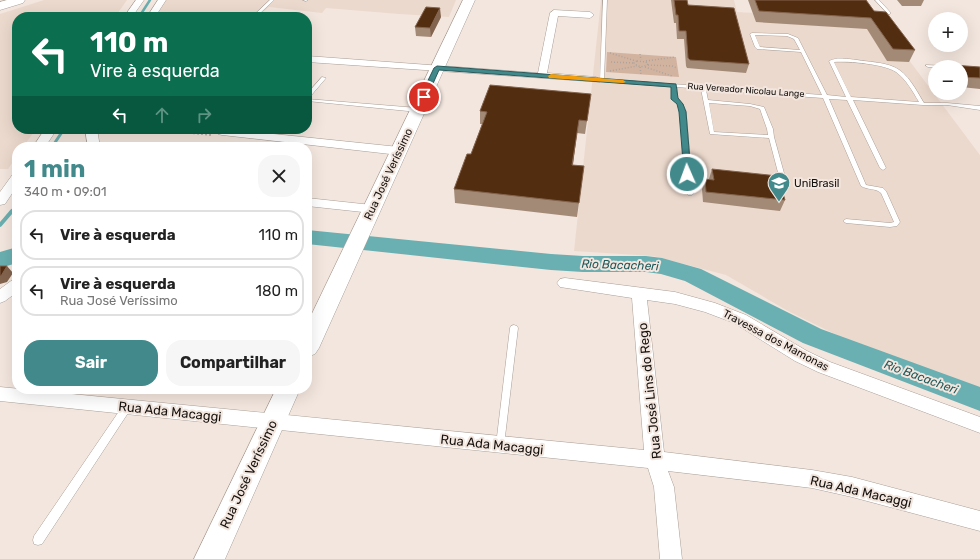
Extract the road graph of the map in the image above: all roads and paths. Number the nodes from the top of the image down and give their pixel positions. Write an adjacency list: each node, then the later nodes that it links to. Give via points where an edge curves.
1 (19, 0): 8 (highway)
2 (140, 0): 9 (street)
3 (162, 0): 10 (street)
4 (272, 0): 11 (lane)
5 (469, 0): 27 (street, Rua José Veríssimo)
6 (606, 0): 34 (lane)
7 (877, 0): 12 (lane)
8 (0, 6)
9 (132, 12)
10 (154, 12)
11 (259, 12)
12 (889, 13)
13 (590, 15): 31 (street, via 554,13)
14 (802, 51): 14 (lane, via 759,48 752,34 793,36); 38 (lane)
15 (607, 52): 21 (path)
16 (640, 54): 19 (path)
17 (674, 56): 22 (path)
18 (312, 59): 27 (street, Rua Vereador Nicolau Lange)
19 (641, 60): 21 (path); 22 (path)
20 (607, 61): 21 (path)
21 (635, 62): 24 (path)
22 (646, 62): 23 (path)
23 (648, 65): 26 (path); 28 (path)
24 (637, 66): 25 (path); 29 (path)
25 (640, 67): 26 (path); 30 (path)
26 (644, 67): 32 (path)
27 (437, 68): 31 (street, Rua Vereador Nicolau Lange); 44 (street, Rua José Veríssimo)
28 (677, 68)
29 (606, 72)
30 (641, 75)
31 (542, 76): 34 (street, Rua Vereador Nicolau Lange)
32 (674, 77)
33 (324, 78): 37 (lane)
34 (599, 80): 35 (lane, Rua Vereador Nicolau Lange)
35 (674, 85): 36 (lane, Rua Vereador Nicolau Lange); 54 (lane, via 675,99 683,112)
36 (703, 87): 38 (lane, Rua Vereador Nicolau Lange); 41 (lane)
37 (312, 93)
38 (825, 96): 39 (lane, Rua Vereador Nicolau Lange); 58 (lane, via 864,186 881,189 884,192 897,222 890,225)
39 (849, 98): 42 (lane, Rua Vereador Nicolau Lange); 42 (lane, via 831,61 882,64 896,69 902,73); 51 (lane)
40 (312, 99): 44 (lane)
41 (705, 101): 48 (lane, via 762,108); 48 (lane, via 712,133)
42 (923, 104): 43 (lane, Rua Vereador Nicolau Lange)
43 (980, 108)
44 (418, 110): 50 (street, Rua José Veríssimo)
45 (191, 134): 46 (path)
46 (219, 134): 47 (street)
47 (268, 137): 49 (street); 50 (street)
48 (771, 137): 53 (lane)
49 (264, 142)
50 (399, 151): 57 (street, Rua José Veríssimo)
51 (883, 168)
52 (12, 184): 55 (street)
53 (784, 184)
54 (690, 194)
55 (0, 201)
56 (312, 203): 57 (street)
57 (369, 215): 64 (street, Rua José Veríssimo)
58 (846, 220)
59 (565, 283): 61 (street, Travessa dos Mamonas)
60 (12, 288): 62 (street)
61 (639, 293): 69 (street, Travessa dos Mamonas, via 690,301 725,312 824,367); 71 (street, Rua José Lins do Rego)
62 (0, 297)
63 (514, 328): 70 (lane)
64 (312, 336)
65 (0, 394): 67 (street, Rua Ada Macaggi)
66 (286, 394): 68 (street, Rua José Veríssimo)
67 (127, 407): 68 (street, Rua Ada Macaggi); 73 (lane)
68 (273, 421): 70 (street, Rua Ada Macaggi); 74 (street, Rua José Veríssimo)
69 (980, 425)
70 (500, 445): 71 (street, Rua Ada Macaggi)
71 (654, 460): 72 (street, Rua Ada Macaggi, via 830,482); 75 (street, Rua José Lins do Rego, via 664,487)
72 (980, 521)
73 (38, 540)
74 (209, 559)
75 (671, 559)

